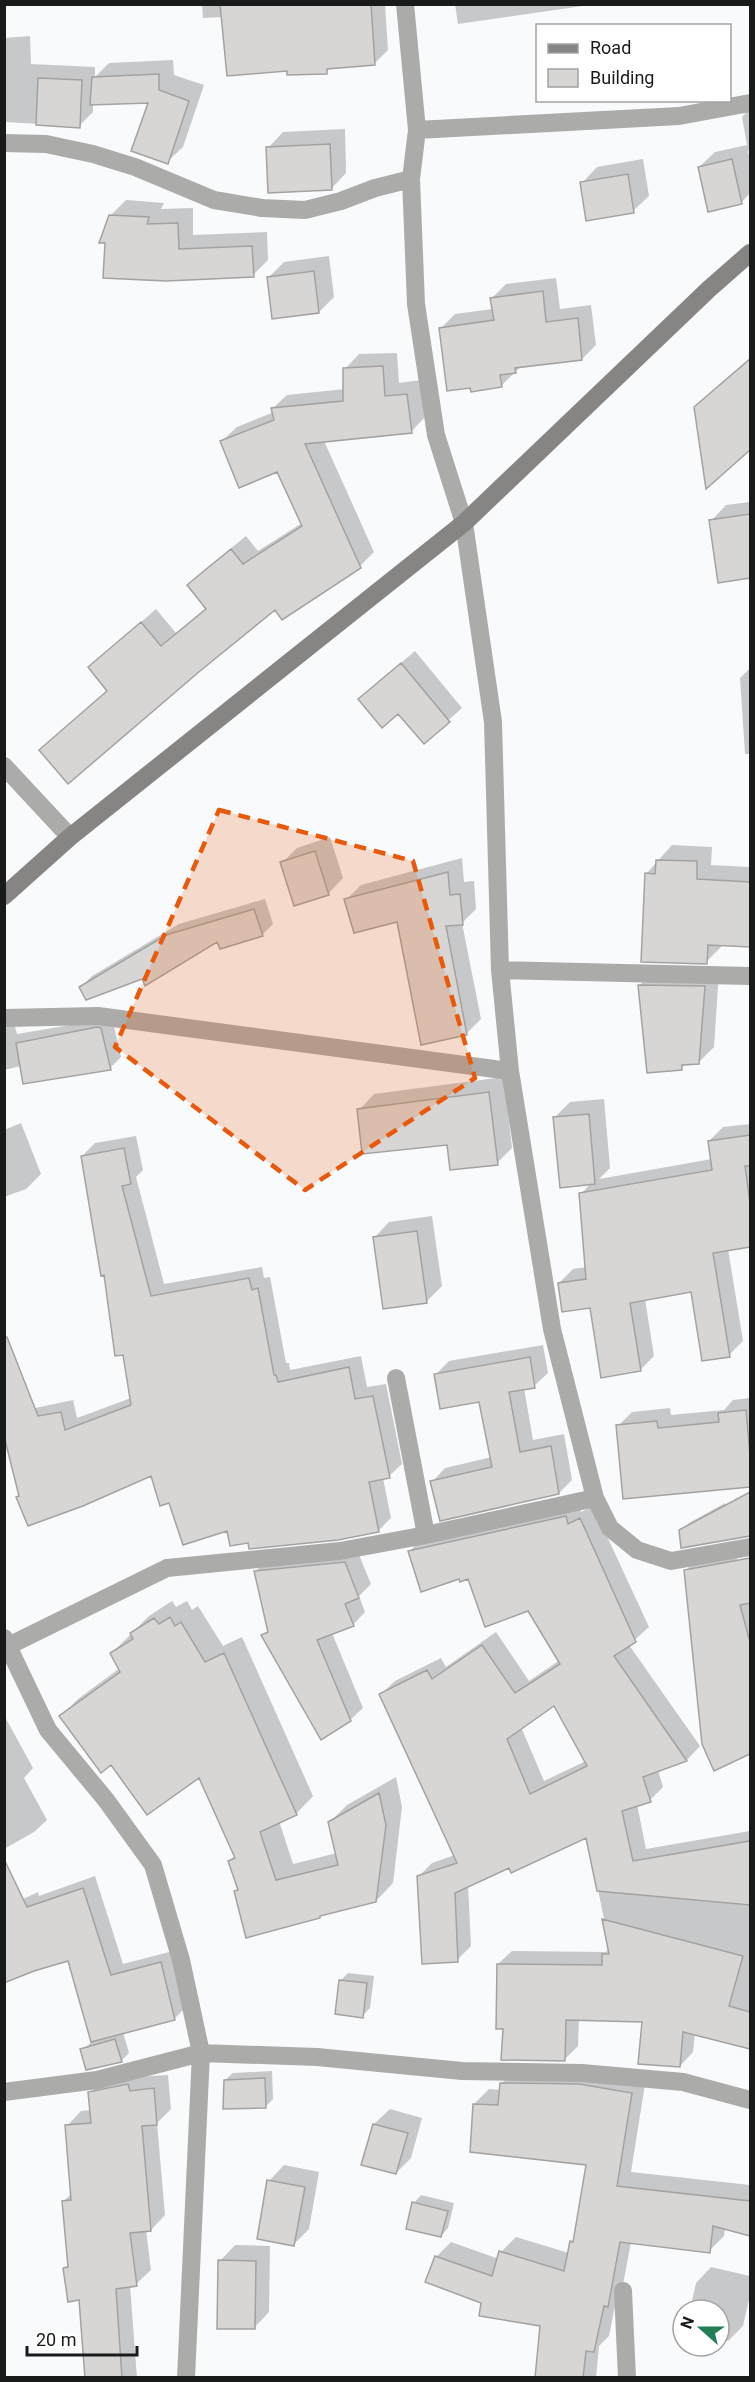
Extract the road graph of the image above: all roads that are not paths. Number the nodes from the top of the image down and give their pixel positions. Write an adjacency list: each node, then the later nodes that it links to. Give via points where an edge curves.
1 (405, 4): 3 (street)
2 (750, 103): 3 (street, via 679,116)
3 (417, 130): 5 (street)
4 (6, 147): 5 (street, via 46,144 93,154 214,200 262,208 305,210)
5 (411, 179): 7 (street, via 416,304 436,435)
6 (750, 254): 7 (street)
7 (464, 523): 9 (street); 11 (street, via 493,722)
8 (4, 766): 9 (street)
9 (70, 837): 10 (street)
10 (4, 896)
11 (500, 970): 12 (street); 14 (street)
12 (750, 976)
13 (4, 1018): 14 (street, via 98,1017)
14 (510, 1071): 16 (street, via 552,1329)
15 (396, 1378): 17 (street)
16 (595, 1498): 17 (street); 18 (street, via 610,1528 638,1550 671,1561)
17 (426, 1535): 19 (street, via 340,1551 167,1568)
18 (750, 1548)
19 (5, 1644): 20 (street, via 48,1730 153,1865 181,1960)
20 (201, 2053): 21 (street, via 97,2080); 22 (street, via 317,2056 462,2071 582,2073 683,2082); 24 (street)
21 (4, 2092)
22 (750, 2100)
23 (623, 2291): 25 (street)
24 (186, 2378)
25 (627, 2378)

